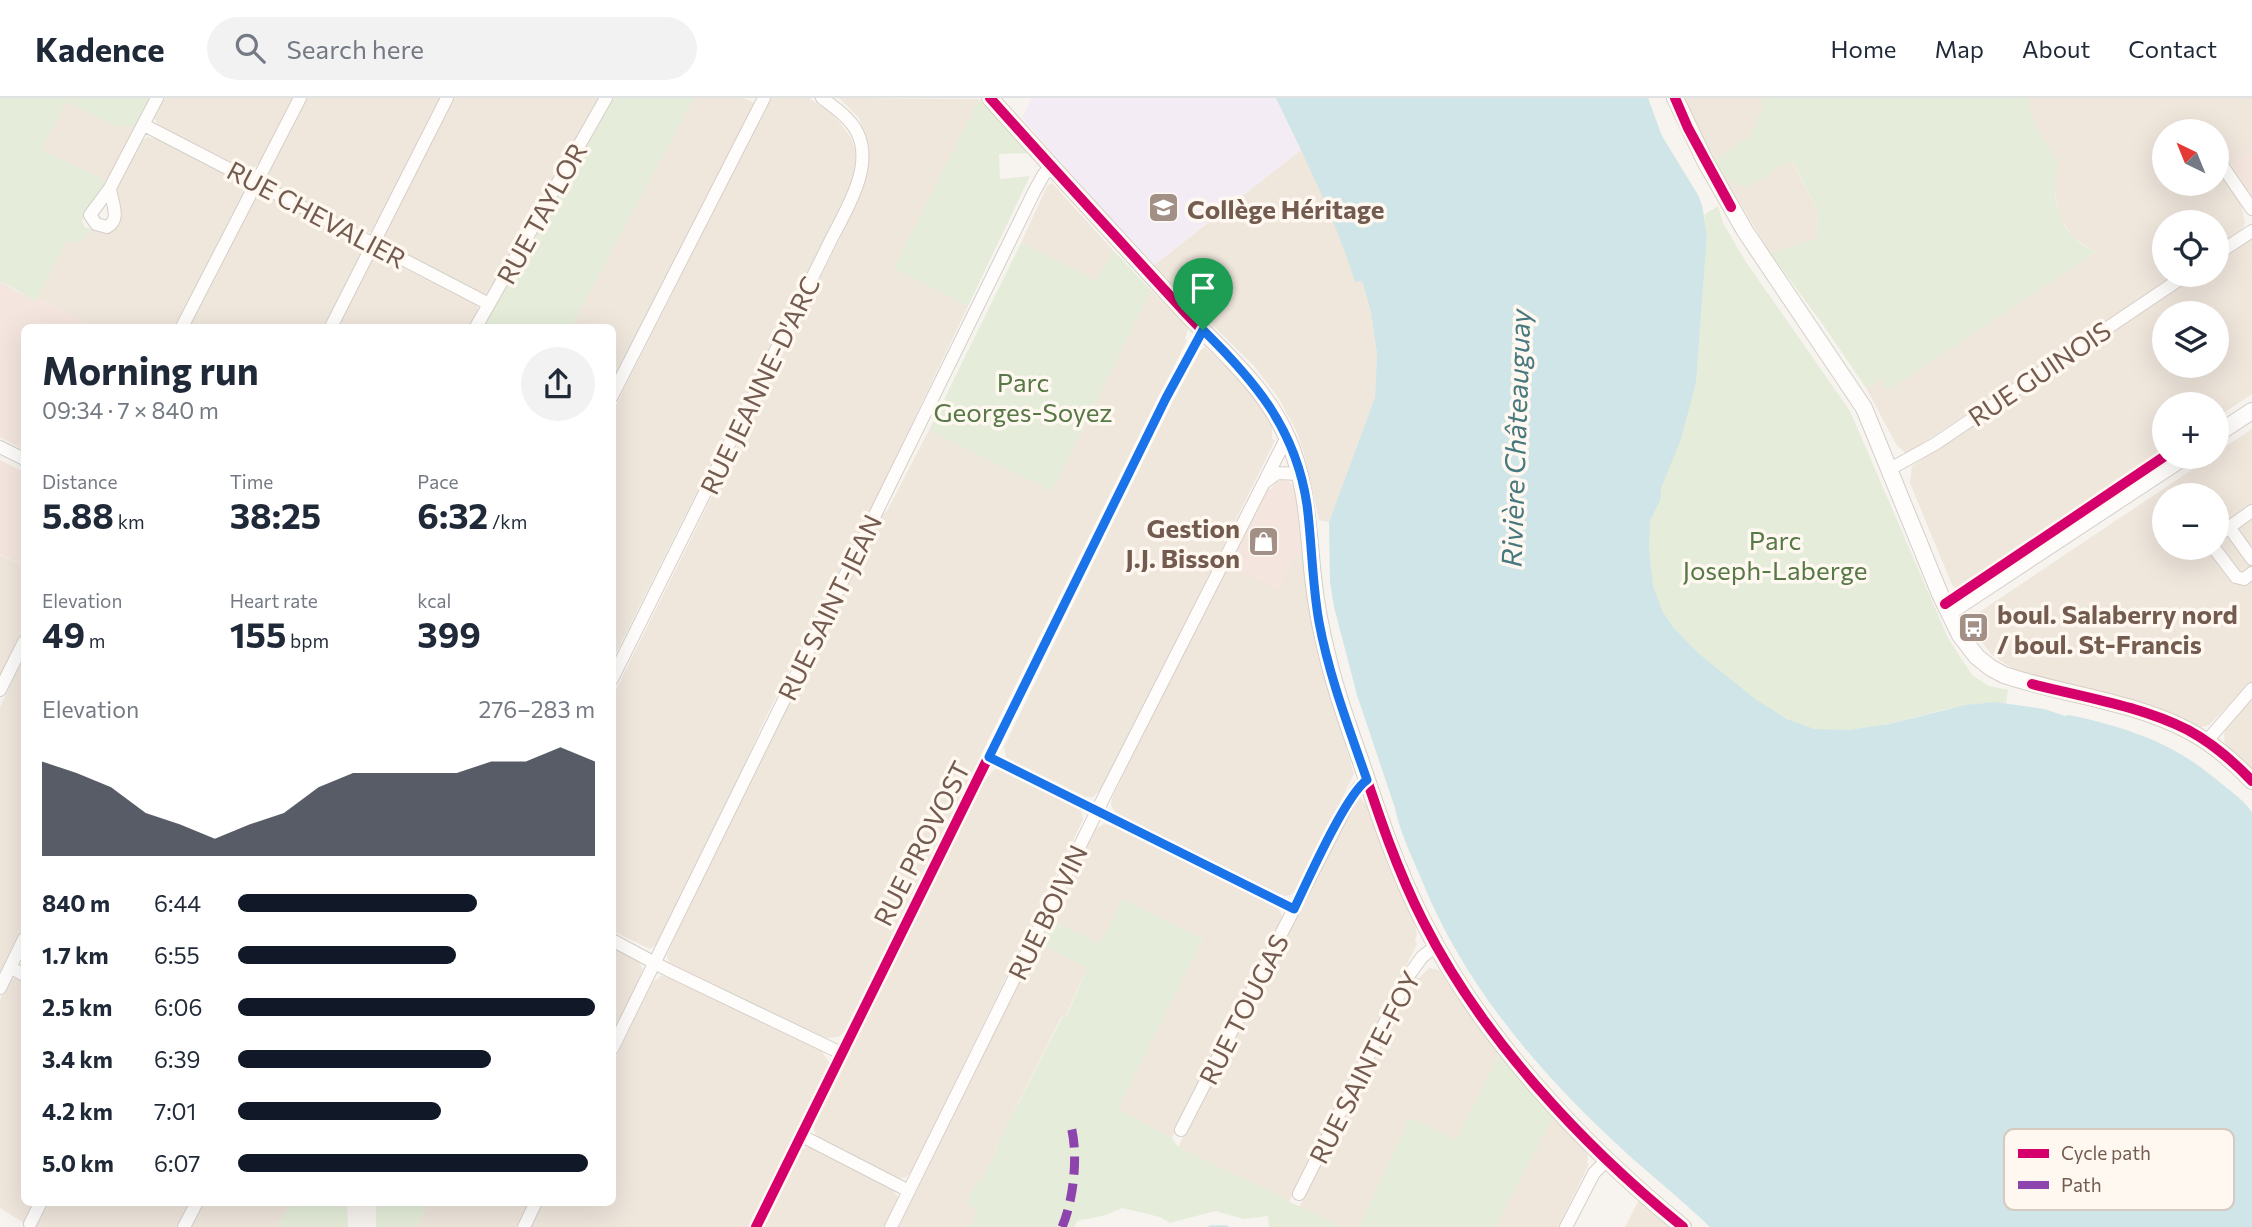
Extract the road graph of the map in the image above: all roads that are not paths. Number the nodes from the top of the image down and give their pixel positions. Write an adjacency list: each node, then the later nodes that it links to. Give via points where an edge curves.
1 (157, 98): 9 (street)
2 (300, 98): 12 (street)
3 (447, 98): 16 (street)
4 (606, 98): 19 (street, RUE TAYLOR)
5 (764, 98): 24 (street)
6 (822, 98): 41 (street, RUE JEANNE-D'ARC, via 856,129 862,152 859,178)
7 (990, 98): 10 (street)
8 (1675, 98): 30 (street, via 1745,231 1860,401)
9 (144, 125): 12 (street, RUE CHEVALIER); 13 (street)
10 (1051, 167): 23 (street); 53 (street, RUE SAINT-JEAN, via 1034,192)
11 (2230, 177): 14 (street)
12 (257, 183): 16 (street, RUE CHEVALIER); 20 (street)
13 (110, 188)
14 (2252, 209)
15 (2252, 231): 17 (street)
16 (374, 244): 19 (street, RUE CHEVALIER); 21 (street)
17 (2229, 246)
18 (2168, 287): 30 (street, RUE GUINOIS)
19 (489, 304): 22 (street, RUE TAYLOR)
20 (184, 324)
21 (333, 324)
22 (478, 324)
23 (1203, 330): 27 (street, via 1253,382); 45 (street, RUE PROVOST)
24 (616, 388)
25 (2252, 411): 26 (street)
26 (2229, 426)
27 (1287, 437): 32 (street); 33 (street, RUE BOIVIN)
28 (0, 447): 29 (street)
29 (21, 458)
30 (1890, 469): 39 (street)
31 (2165, 469): 39 (street)
32 (1300, 474): 33 (street, via 1277,472); 46 (street, via 1320,624 1335,687)
33 (1261, 485): 48 (street, RUE BOIVIN)
34 (2252, 511): 35 (street)
35 (2229, 527): 36 (street)
36 (2252, 559)
37 (2224, 560): 38 (street, via 2238,578)
38 (2252, 573)
39 (1949, 612): 44 (street, via 1972,652 1997,672 2154,717)
40 (21, 648): 43 (street)
41 (616, 670)
42 (2252, 689): 44 (street)
43 (0, 690)
44 (2206, 742): 47 (street)
45 (989, 757): 48 (street); 58 (street, RUE PROVOST)
46 (1367, 780): 49 (street, RUE TOUGAS, via 1347,804); 52 (street, via 1399,870)
47 (2252, 781)
48 (1097, 810): 49 (street); 62 (street, RUE BOIVIN)
49 (1294, 909): 59 (street, RUE TOUGAS)
50 (616, 942): 53 (street)
51 (21, 945): 54 (street)
52 (1436, 946): 61 (street, via 1507,1051); 63 (street, RUE SAINTE-FOY, via 1409,975)
53 (655, 963): 57 (street, RUE SAINT-JEAN); 58 (street)
54 (10, 967): 55 (street); 56 (street)
55 (21, 973)
56 (0, 988)
57 (616, 1041)
58 (841, 1053): 60 (street, RUE PROVOST)
59 (1181, 1130)
60 (802, 1136): 62 (street); 70 (street, RUE PROVOST)
61 (1608, 1159): 72 (street, via 1594,1173); 73 (street)
62 (909, 1191): 71 (street, RUE BOIVIN)
63 (1299, 1194)
64 (39, 1206): 67 (street)
65 (195, 1206): 68 (street)
66 (534, 1206): 69 (street)
67 (30, 1224)
68 (184, 1227)
69 (524, 1227)
70 (756, 1227)
71 (891, 1227)
72 (1566, 1227)
73 (1683, 1227)

